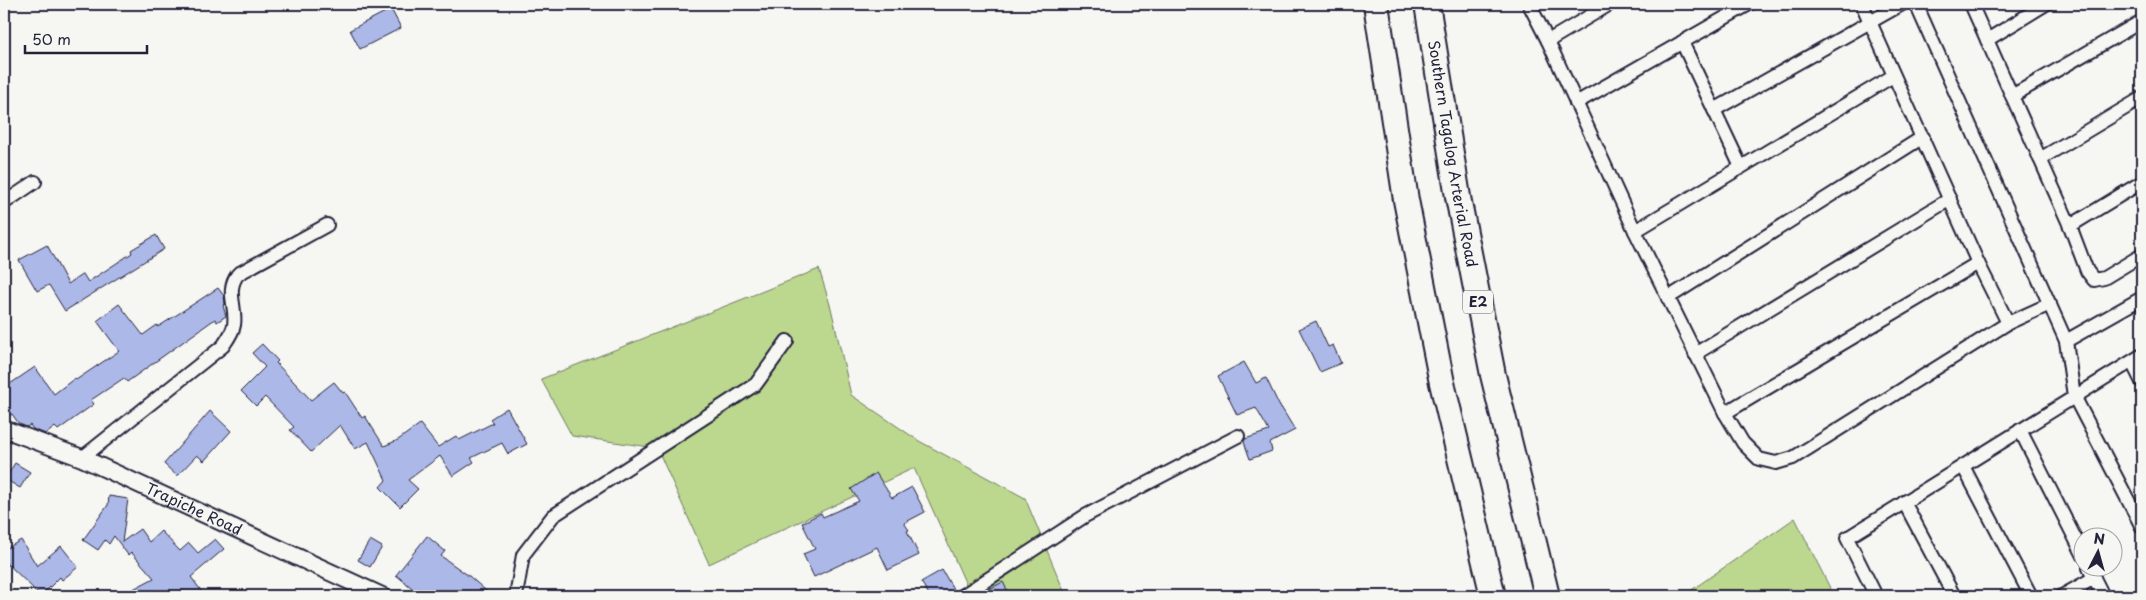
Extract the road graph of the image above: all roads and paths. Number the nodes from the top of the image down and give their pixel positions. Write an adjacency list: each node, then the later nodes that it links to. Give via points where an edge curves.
1 (1376, 4): 57 (highway, via 1406,200 1442,383)
2 (1427, 4): 58 (highway, Southern Tagalog Arterial Road / E2, via 1458,197 1493,375)
3 (1529, 4): 13 (street)
4 (1610, 4): 13 (street)
5 (1749, 4): 15 (street)
6 (1862, 4): 11 (street)
7 (1902, 4): 11 (street)
8 (1916, 4): 35 (street)
9 (1971, 4): 14 (street)
10 (2046, 4): 14 (street)
11 (1870, 21): 16 (street); 20 (street)
12 (2142, 21): 17 (street)
13 (1548, 40): 19 (street)
14 (1987, 40): 17 (street)
15 (1682, 42): 19 (street); 20 (street)
16 (1892, 76): 21 (street); 23 (street)
17 (2012, 96): 22 (street)
18 (2142, 98): 22 (street)
19 (1576, 103): 30 (street)
20 (1714, 110): 23 (street)
21 (1923, 137): 26 (street); 33 (street)
22 (2040, 159): 29 (street)
23 (1741, 167): 30 (street)
24 (35, 182): 27 (street)
25 (2142, 182): 29 (street)
26 (1950, 200): 32 (street); 39 (street)
27 (4, 204)
28 (328, 225): 47 (street, via 238,274 230,292 235,310 234,327 223,346)
29 (2070, 226): 31 (street, via 2087,271 2094,280 2104,278)
30 (1635, 231): 33 (street)
31 (2142, 254)
32 (1978, 263): 36 (street); 43 (street)
33 (1668, 298): 39 (street)
34 (2142, 298): 37 (street)
35 (2050, 304): 36 (street); 37 (street)
36 (2008, 323): 43 (street, via 1793,458 1776,463 1759,459 1743,443)
37 (2066, 341): 42 (street)
38 (787, 342): 55 (street, via 756,384 553,516 523,555)
39 (1696, 354): 43 (street)
40 (2137, 358): 41 (street); 42 (street)
41 (2142, 382)
42 (2074, 396): 45 (street); 50 (street)
43 (1725, 413)
44 (4, 429): 47 (street, Trapiche Road)
45 (2020, 430): 48 (street); 51 (street)
46 (1238, 436): 56 (street, via 1085,516)
47 (82, 458): 54 (street, Trapiche Road)
48 (1963, 466): 49 (street); 61 (street)
49 (1904, 502): 59 (street, via 1847,538); 60 (street)
50 (2142, 527)
51 (2074, 536)
52 (2084, 578): 62 (street)
53 (2095, 578): 63 (street)
54 (382, 596)
55 (516, 596)
56 (962, 596)
57 (1493, 596)
58 (1548, 596)
59 (1876, 596)
60 (1954, 596)
61 (2031, 596)
62 (2062, 596)
63 (2103, 596)

